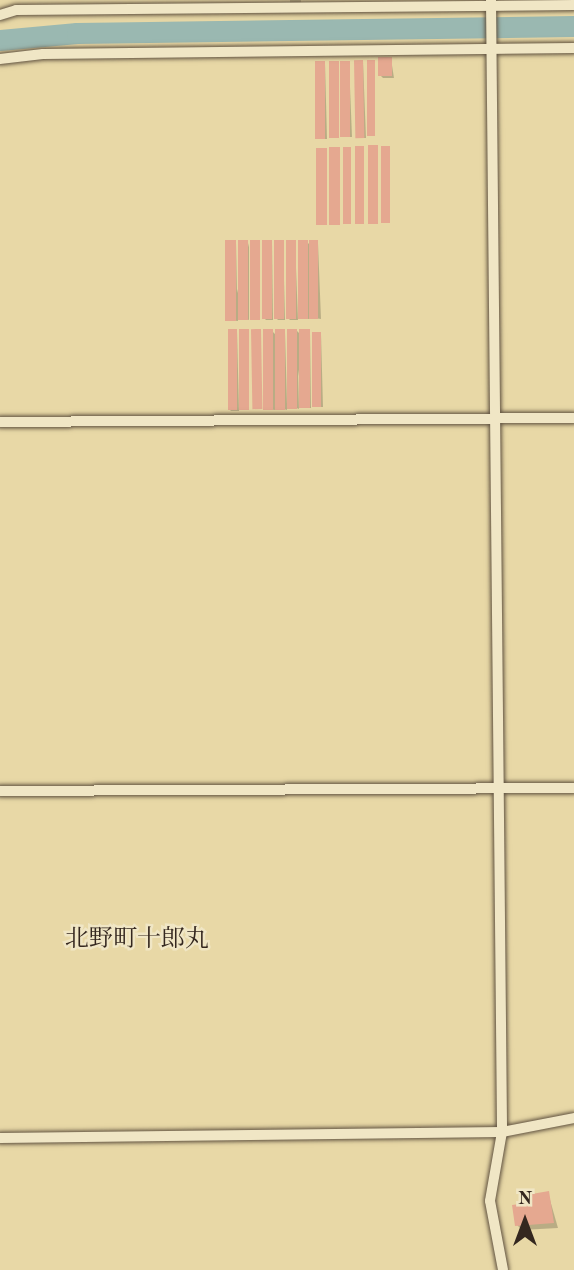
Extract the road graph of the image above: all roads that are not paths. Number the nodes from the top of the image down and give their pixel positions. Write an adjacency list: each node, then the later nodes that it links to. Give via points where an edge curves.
1 (574, 5): 2 (street)
2 (491, 6): 3 (street, via 16,10); 4 (street)
3 (0, 15)
4 (491, 46): 5 (street); 6 (street, via 43,54); 8 (street)
5 (574, 48)
6 (0, 59)
7 (574, 418): 8 (street)
8 (495, 420): 9 (street); 11 (street)
9 (0, 422)
10 (574, 788): 11 (street)
11 (500, 789): 12 (street); 14 (street)
12 (0, 791)
13 (574, 1118): 14 (street)
14 (502, 1132): 15 (street); 16 (street, via 490,1201)
15 (0, 1138)
16 (503, 1270)

